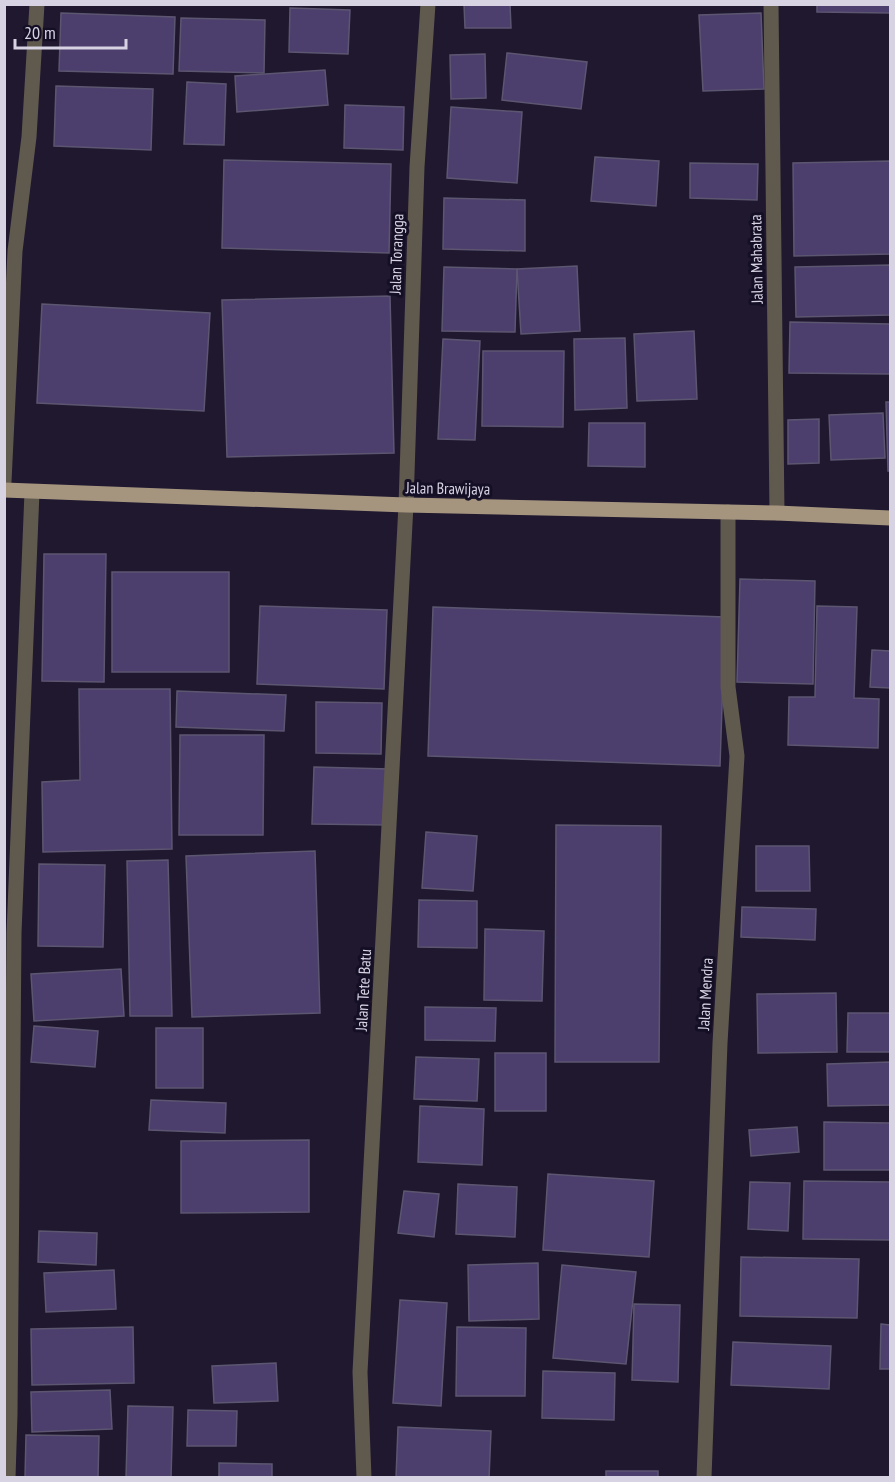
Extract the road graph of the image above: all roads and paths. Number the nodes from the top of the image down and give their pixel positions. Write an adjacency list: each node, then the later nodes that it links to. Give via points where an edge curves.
1 (37, 4): 4 (street, via 29,137 15,251)
2 (428, 4): 7 (street, Jalan Torangga, via 417,167)
3 (771, 4): 9 (street, Jalan Mahabrata)
4 (4, 482)
5 (4, 490): 6 (main road, Jalan Brawijaya)
6 (32, 492): 7 (main road, Jalan Brawijaya); 11 (street, via 14,933)
7 (406, 505): 8 (main road, Jalan Brawijaya); 12 (street, Jalan Tete Batu, via 360,1372)
8 (728, 513): 9 (main road, Jalan Brawijaya); 13 (street, Jalan Mendra, via 728,687 737,756 720,1043)
9 (777, 513): 10 (main road, Jalan Brawijaya)
10 (891, 518)
11 (8, 1478)
12 (364, 1478)
13 (704, 1478)

